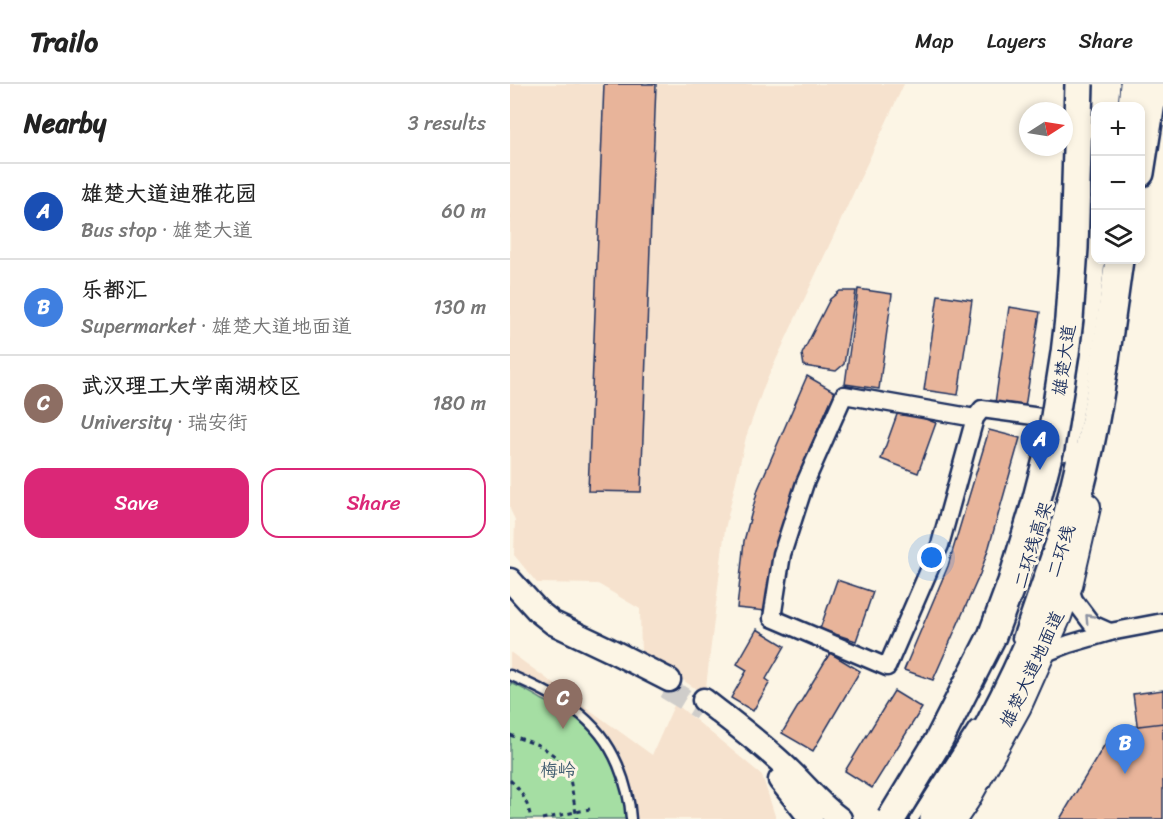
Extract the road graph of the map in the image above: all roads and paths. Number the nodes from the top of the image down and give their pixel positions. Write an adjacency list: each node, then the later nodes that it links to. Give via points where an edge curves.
1 (1079, 84): 38 (highway, bridge, via 1069,319 1050,448 1012,582 992,636)
2 (1091, 84): 17 (main road, 雄楚大道, via 1073,294)
3 (1106, 84): 7 (highway)
4 (1134, 84): 8 (highway)
5 (1141, 84): 9 (main road)
6 (1154, 84): 10 (highway)
7 (1104, 102)
8 (1132, 102)
9 (1139, 102)
10 (1143, 156)
11 (1091, 249): 39 (highway, 二环线高架, via 1068,420 1026,570 1004,633 968,710)
12 (1100, 264): 15 (lane)
13 (1120, 264): 41 (highway, 二环线, via 1098,400 1065,541 1017,671)
14 (1121, 264): 20 (main road, 雄楚大道地面道, via 1104,439)
15 (1098, 283)
16 (975, 418): 16 (street, via 940,545 887,667 772,618 782,554 802,493 844,395); 17 (street, via 982,409)
17 (1055, 419): 38 (main road, 雄楚大道, via 1047,461 1012,578 973,672)
18 (1075, 441): 24 (lane, via 1054,531)
19 (510, 580): 21 (main road, via 553,623 610,650 667,684 551,634 534,624)
20 (1069, 585): 23 (street, one-way to 20, via 1092,624 1074,600); 25 (main road, 雄楚大道地面道)
21 (510, 598)
22 (1163, 622): 23 (street)
23 (1110, 632): 25 (street)
24 (1014, 644)
25 (1040, 655): 42 (main road, 雄楚大道地面道, via 1018,706)
26 (510, 675): 35 (lane, via 556,698 597,729 622,776)
27 (979, 717): 40 (lane)
28 (510, 735): 31 (path, via 541,746 556,757 569,774)
29 (510, 780): 32 (path, via 525,799)
30 (590, 809): 31 (path)
31 (575, 812): 33 (path); 34 (path)
32 (531, 819)
33 (542, 819)
34 (577, 819)
35 (631, 819)
36 (811, 819): 37 (main road, via 775,773 702,705 770,753)
37 (840, 819)
38 (893, 819)
39 (904, 819)
40 (914, 819)
41 (934, 819)
42 (953, 819)

